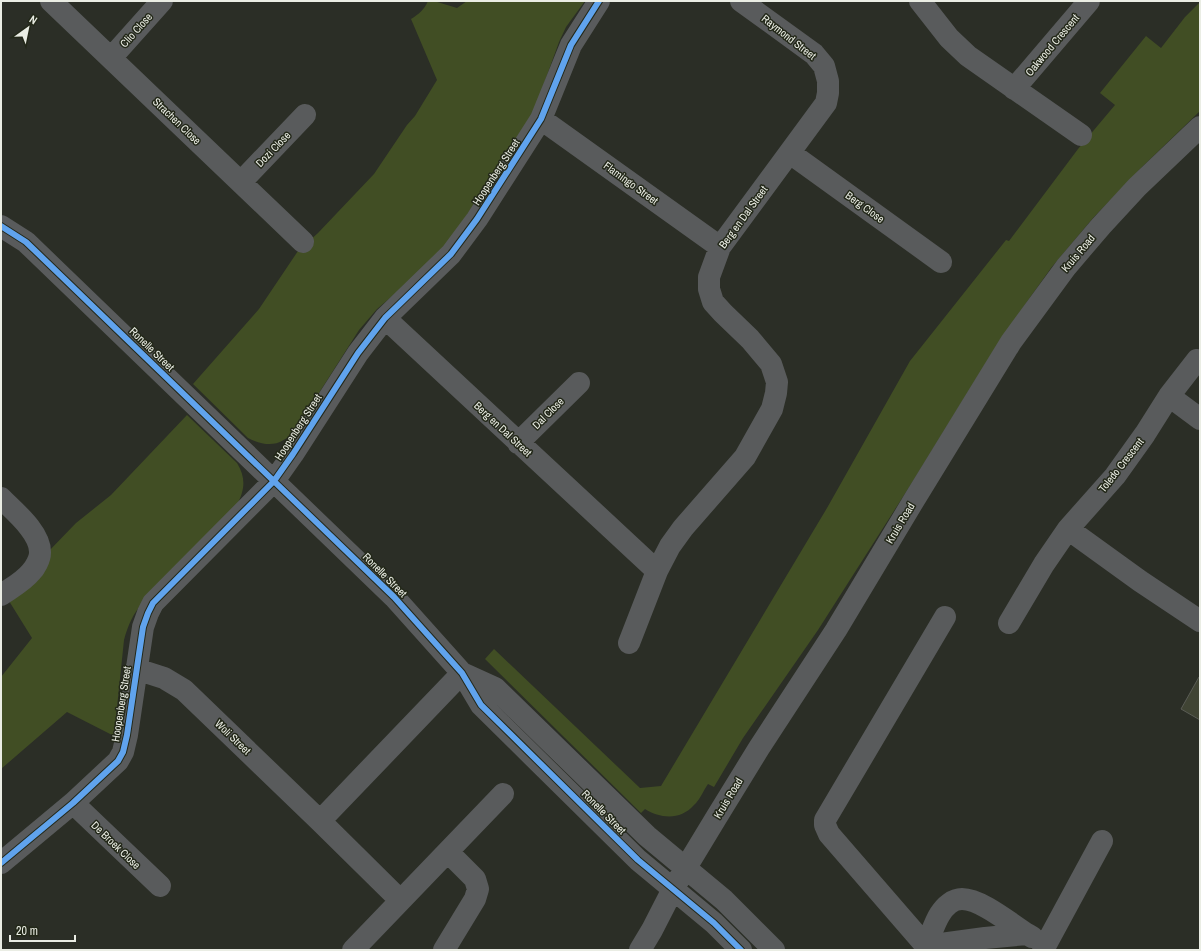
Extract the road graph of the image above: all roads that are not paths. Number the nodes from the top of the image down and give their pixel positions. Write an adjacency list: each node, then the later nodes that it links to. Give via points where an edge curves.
1 (51, 1): 7 (street, Strachen Close)
2 (162, 1): 7 (street, Clio Close)
3 (599, 1): 11 (street, Hoopenberg Street, via 571,45)
4 (741, 1): 8 (street, Raymond Street, via 814,54 824,66)
5 (920, 1): 9 (street, via 949,38 968,56)
6 (1089, 1): 9 (street, Oakwood Crescent)
7 (111, 58): 15 (street, Strachen Close)
8 (828, 81): 14 (street, Berg en Dal Street, via 826,103)
9 (1014, 89): 13 (street)
10 (305, 115): 15 (street, Dozi Close)
11 (541, 119): 18 (street, Flamingo Street); 20 (street, Hoopenberg Street, via 477,219 450,254)
12 (1200, 127): 43 (street, Kruis Road, via 1114,212 1066,267 1029,316 995,367 836,630 758,748)
13 (1081, 135)
14 (790, 152): 18 (street, Berg en Dal Street); 19 (street, Berg Close)
15 (241, 182): 17 (street, Strachen Close)
16 (1, 226): 26 (street, Ronelle Street, via 26,242)
17 (303, 242)
18 (720, 247): 29 (street, Berg en Dal Street, via 709,277 713,302 771,364 777,382 776,393 772,409 745,457 683,528)
19 (940, 262)
20 (385, 318): 25 (street, Berg en Dal Street); 26 (street, Hoopenberg Street, via 358,353)
21 (1197, 360): 23 (street, Toledo Crescent)
22 (578, 383): 25 (street, Dal Close)
23 (1169, 396): 24 (street); 28 (street, Toledo Crescent, via 1115,476)
24 (1200, 419)
25 (518, 443): 29 (street, Berg en Dal Street)
26 (274, 481): 35 (street, Hoopenberg Street, via 153,603 143,627); 36 (street, Ronelle Street, via 394,597)
27 (1, 498): 30 (street, via 31,528 40,553 31,573)
28 (1068, 529): 32 (street); 33 (street, Toledo Crescent)
29 (657, 571): 34 (street, Berg en Dal Street)
30 (1, 595)
31 (945, 617): 50 (street, via 825,820 829,834)
32 (1200, 621)
33 (1009, 623)
34 (630, 643)
35 (136, 669): 38 (street, Hoopenberg Street, via 123,752 118,760); 39 (street, Woli Street, via 164,678 184,690)
36 (462, 673): 39 (street); 43 (street, Ronelle Street, via 496,688 648,836); 45 (street, Ronelle Street, via 481,705 638,860)
37 (503, 794): 41 (street)
38 (72, 803): 42 (street, Hoopenberg Street); 44 (street, De Broek Close)
39 (320, 821): 46 (street, Woli Street)
40 (1102, 841): 51 (street)
41 (448, 852): 46 (street); 53 (street, via 475,879 478,889 475,899)
42 (1, 863)
43 (686, 868): 45 (street, Kruis Road); 56 (street, Ronelle Street, via 724,900)
44 (160, 886)
45 (673, 889): 54 (street, Kruis Road); 55 (street, Ronelle Street, via 714,923)
46 (400, 900): 52 (street)
47 (984, 906): 48 (street); 49 (street); 50 (street, via 963,899 947,905 940,913)
48 (1027, 934): 49 (street); 51 (street)
49 (982, 944): 50 (street)
50 (925, 948)
51 (1045, 948)
52 (352, 950)
53 (444, 950)
54 (640, 950)
55 (741, 950)
56 (774, 950)

